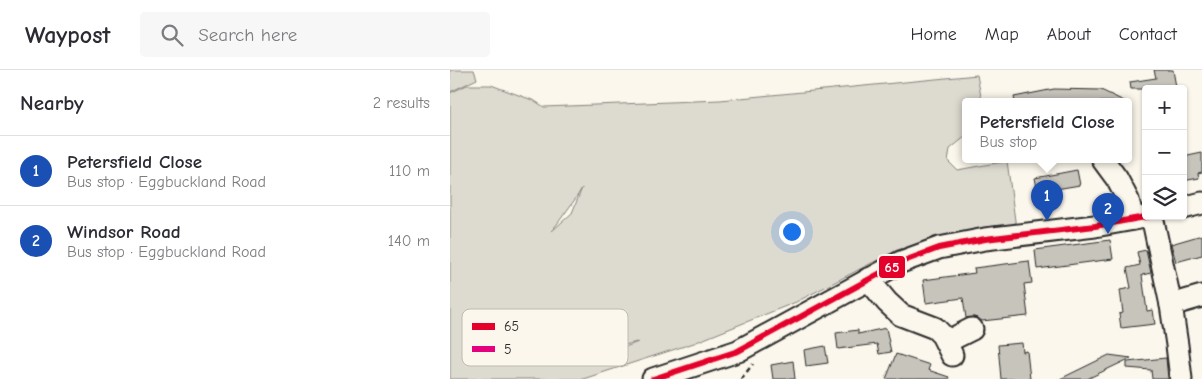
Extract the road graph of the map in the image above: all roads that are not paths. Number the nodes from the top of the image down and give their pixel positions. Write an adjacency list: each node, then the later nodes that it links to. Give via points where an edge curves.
1 (1105, 163): 4 (street, via 1128,200)
2 (1202, 203): 3 (street)
3 (1187, 207)
4 (1142, 213)
5 (1142, 218): 7 (street, via 939,248 900,262)
6 (1147, 220): 9 (street)
7 (868, 279): 10 (street, via 901,315 935,328 949,349); 11 (street, via 738,351)
8 (1202, 296): 9 (street)
9 (1171, 304): 12 (street)
10 (972, 329)
11 (653, 379)
12 (1181, 379)

